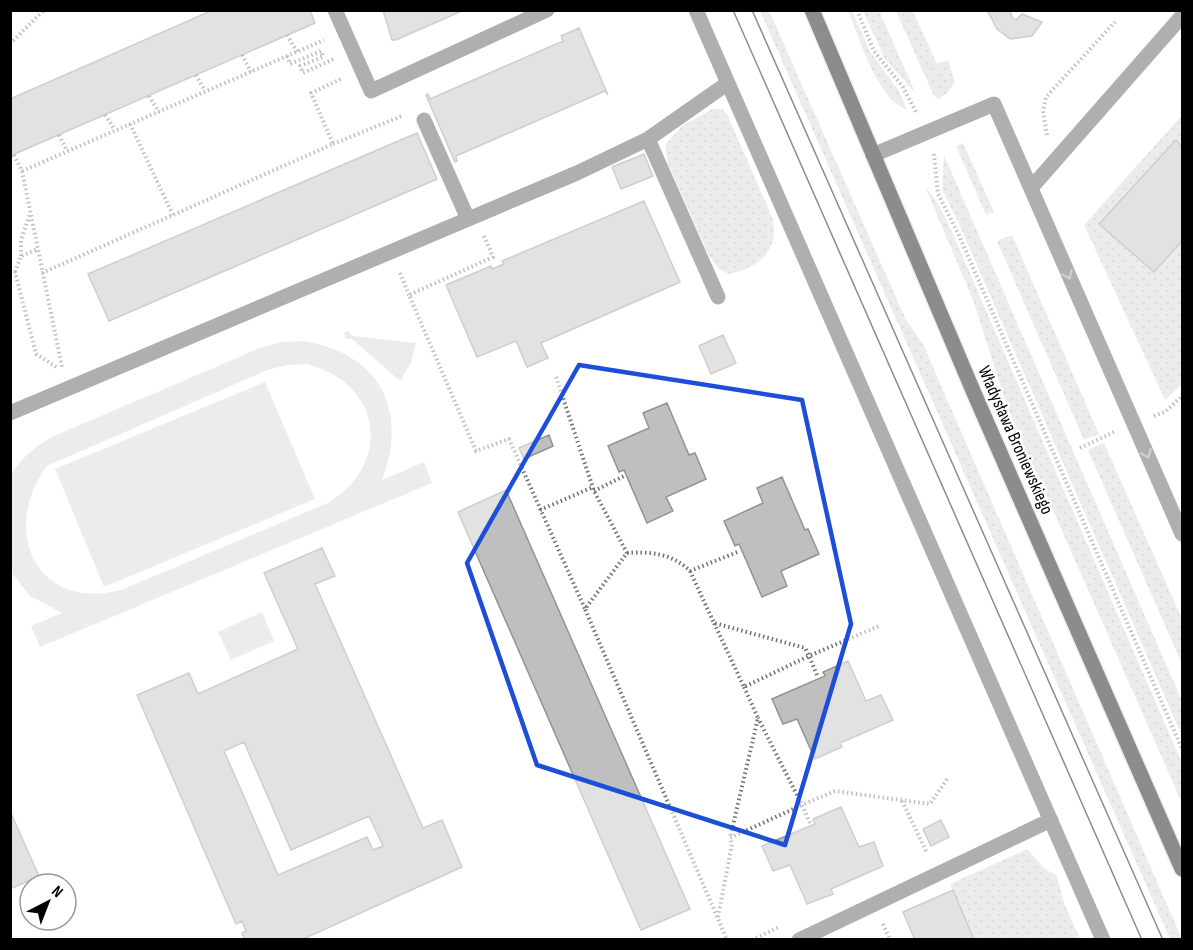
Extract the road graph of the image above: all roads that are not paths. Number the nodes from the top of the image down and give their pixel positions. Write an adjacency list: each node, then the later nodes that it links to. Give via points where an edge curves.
1 (334, 10): 2 (street, via 371,91)
2 (547, 10)
3 (696, 10): 8 (street)
4 (806, 10): 7 (main road, Władysława Broniewskiego)
5 (812, 10): 7 (main road, Władysława Broniewskiego)
6 (1182, 16): 12 (street)
7 (819, 26): 11 (main road, Władysława Broniewskiego)
8 (728, 83): 10 (street); 17 (street)
9 (417, 116): 13 (street)
10 (648, 140): 13 (street); 14 (street)
11 (873, 155): 12 (street, via 994,104); 18 (main road, Władysława Broniewskiego)
12 (1031, 188): 16 (street, one-way to 16)
13 (471, 218): 15 (street)
14 (718, 297)
15 (10, 413)
16 (1182, 534)
17 (1051, 820): 19 (street); 20 (street)
18 (1182, 869)
19 (799, 939)
20 (1103, 939)

